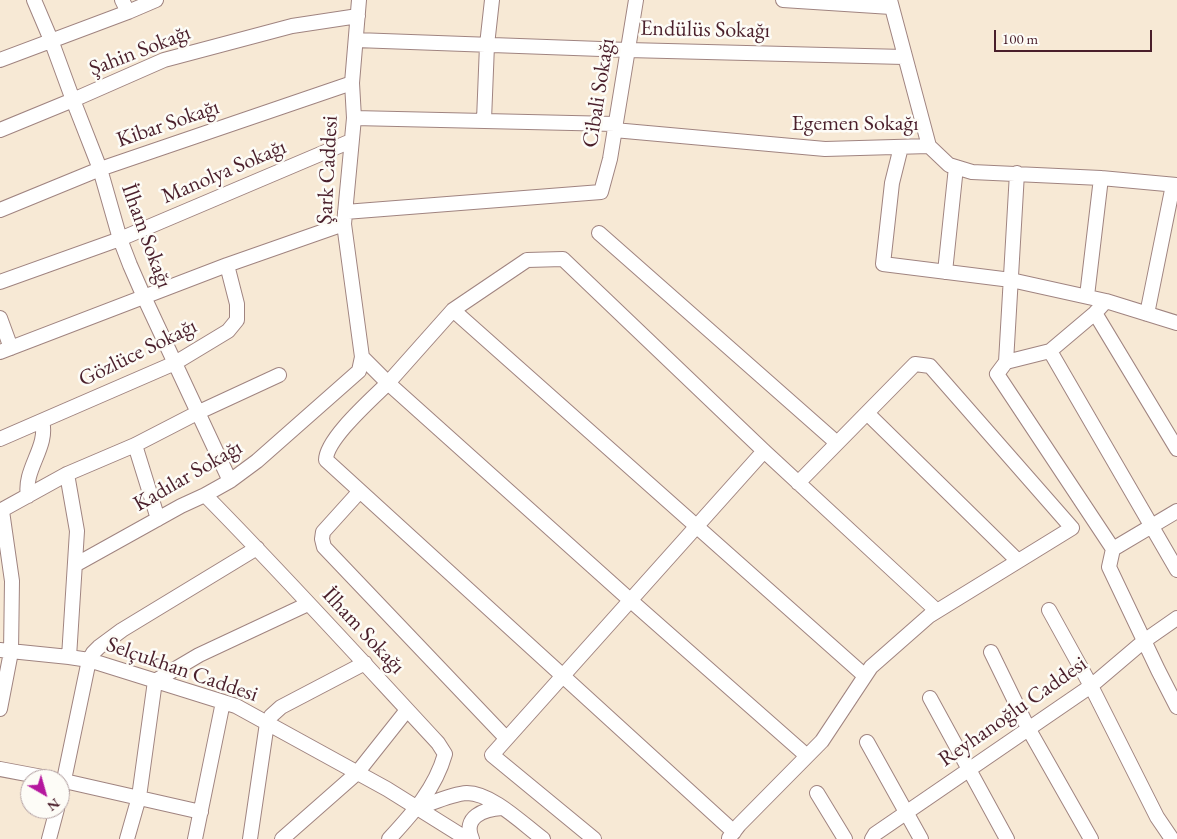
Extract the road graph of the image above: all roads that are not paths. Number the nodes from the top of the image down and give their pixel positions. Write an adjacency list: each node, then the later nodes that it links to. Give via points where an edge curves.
1 (34, 0): 10 (street, İlham Sokağı)
2 (156, 0): 8 (street)
3 (359, 0): 9 (street, Şark Caddesi)
4 (492, 0): 12 (street)
5 (636, 0): 13 (street, Cibali Sokağı)
6 (783, 0): 7 (street)
7 (890, 4): 14 (street)
8 (125, 6): 10 (street)
9 (358, 16): 11 (street, Şark Caddesi); 17 (street, Şahin Sokağı, via 292,26 164,60)
10 (52, 40): 15 (street); 17 (street, İlham Sokağı)
11 (356, 40): 12 (street, Endülüs Sokağı); 16 (street, Şark Caddesi)
12 (487, 44): 13 (street, Endülüs Sokağı); 19 (street)
13 (628, 50): 14 (street, Endülüs Sokağı); 20 (street, Cibali Sokağı)
14 (904, 57): 23 (street)
15 (0, 60)
16 (352, 83): 18 (street, Şark Caddesi); 26 (street, Kibar Sokağı)
17 (73, 100): 21 (street, Şahin Sokağı); 26 (street, İlham Sokağı)
18 (354, 118): 19 (street, Egemen Sokağı); 22 (street, Şark Caddesi)
19 (484, 120): 20 (street, Egemen Sokağı)
20 (615, 127): 24 (street, Egemen Sokağı, via 825,149); 31 (street, Cibali Sokağı, via 601,192)
21 (0, 130)
22 (351, 141): 31 (street, Şark Caddesi); 33 (street, Manolya Sokağı)
23 (929, 146): 24 (street, Egemen Sokağı); 25 (street, Egemen Sokağı, via 949,165)
24 (901, 147): 35 (street, via 892,183 883,264)
25 (956, 167): 27 (street, Egemen Sokağı, via 972,172); 35 (street)
26 (100, 169): 30 (street, Kibar Sokağı); 33 (street, İlham Sokağı)
27 (1018, 173): 28 (street, Egemen Sokağı); 36 (street)
28 (1101, 178): 29 (street, Egemen Sokağı); 38 (street)
29 (1175, 185): 43 (street)
30 (0, 210)
31 (345, 218): 34 (street); 48 (street, Şark Caddesi)
32 (599, 233): 58 (street)
33 (120, 239): 37 (street, Manolya Sokağı); 39 (street, İlham Sokağı)
34 (227, 266): 39 (street); 50 (street, Gözlüce Sokağı, via 237,304 237,320 228,332)
35 (946, 272): 36 (street)
36 (1011, 280): 38 (street); 49 (street)
37 (0, 282)
38 (1086, 296): 40 (street)
39 (144, 297): 46 (street); 50 (street, İlham Sokağı)
40 (1106, 301): 42 (street); 43 (street)
41 (453, 310): 53 (street); 61 (street, via 527,260 563,259); 71 (street)
42 (1095, 313): 47 (street); 60 (street)
43 (1147, 314): 45 (street)
44 (0, 318): 46 (street)
45 (1175, 325)
46 (6, 350)
47 (1050, 351): 49 (street); 72 (street)
48 (362, 357): 51 (street, Şark Caddesi); 53 (street)
49 (1006, 362): 74 (street, via 997,374)
50 (175, 363): 54 (street, İlham Sokağı); 56 (street, Gözlüce Sokağı)
51 (359, 371): 63 (street, Kadılar Sokağı)
52 (279, 375): 54 (street)
53 (388, 383): 65 (street, via 326,453 326,460); 78 (street)
54 (198, 412): 59 (street); 63 (street, İlham Sokağı)
55 (867, 413): 58 (street); 75 (street); 75 (street, via 916,364 930,366 1072,528)
56 (42, 421): 57 (street, Gözlüce Sokağı); 67 (street, via 43,436 28,483)
57 (0, 439)
58 (838, 443): 64 (street)
59 (135, 444): 62 (street); 70 (street)
60 (1177, 449)
61 (764, 451): 64 (street); 71 (street)
62 (67, 474): 67 (street); 76 (street, via 77,531)
63 (230, 481): 66 (street, Kadılar Sokağı)
64 (798, 483): 81 (street)
65 (360, 491): 89 (street); 100 (street, via 323,532 324,547)
66 (205, 495): 70 (street, Kadılar Sokağı); 73 (street, İlham Sokağı)
67 (28, 496): 68 (street)
68 (1, 511): 84 (street, via 12,581)
69 (1177, 511): 72 (street)
70 (158, 519): 76 (street, Kadılar Sokağı)
71 (696, 525): 78 (street); 90 (street)
72 (1151, 526): 74 (street); 77 (street)
73 (257, 548): 79 (street, İlham Sokağı); 87 (street, via 122,630 99,647)
74 (1113, 549): 83 (street, via 1109,567)
75 (1018, 561): 81 (street)
76 (75, 565): 86 (street)
77 (1177, 570)
78 (630, 600): 89 (street); 102 (street)
79 (308, 604): 88 (street, İlham Sokağı); 91 (street, via 199,655)
80 (1049, 610): 92 (street)
81 (937, 611): 90 (street, via 871,667)
82 (1177, 618): 83 (street, Reyhanoğlu Caddesi)
83 (1144, 641): 92 (street, Reyhanoğlu Caddesi); 95 (street)
84 (5, 651): 86 (street, Selçukhan Caddesi); 96 (street)
85 (991, 652): 99 (street)
86 (69, 657): 87 (street, Selçukhan Caddesi)
87 (89, 660): 91 (street, Selçukhan Caddesi); 104 (street)
88 (365, 663): 97 (street, İlham Sokağı); 98 (street, via 281,707)
89 (562, 675): 100 (street); 116 (street)
90 (865, 676): 102 (street, via 822,741)
91 (155, 681): 94 (street, Selçukhan Caddesi); 110 (street)
92 (1091, 686): 99 (street, Reyhanoğlu Caddesi); 132 (street)
93 (930, 698): 105 (street)
94 (223, 702): 98 (street, Selçukhan Caddesi); 113 (street)
95 (1177, 707)
96 (0, 709)
97 (407, 710): 107 (street); 111 (street, İlham Sokağı, via 445,754 440,771)
98 (267, 723): 107 (street, Selçukhan Caddesi); 120 (street)
99 (1028, 728): 105 (street, Reyhanoğlu Caddesi); 131 (street)
100 (506, 738): 126 (street, via 492,754)
101 (868, 742): 114 (street)
102 (807, 756): 116 (street)
103 (0, 769): 106 (street)
104 (62, 769)
105 (969, 769): 114 (street, Reyhanoğlu Caddesi); 130 (street)
106 (20, 773)
107 (357, 773): 111 (street, Selçukhan Caddesi); 121 (street)
108 (70, 782): 110 (street)
109 (817, 792): 127 (street)
110 (139, 797): 113 (street); 118 (street)
111 (418, 808): 112 (street, via 467,793 489,799); 122 (street); 123 (street, Selçukhan Caddesi)
112 (502, 808): 124 (street, via 488,809 476,815 470,826); 125 (street)
113 (201, 812): 119 (street)
114 (906, 812): 128 (street, Reyhanoğlu Caddesi); 129 (street)
115 (54, 819): 117 (street)
116 (731, 836)
117 (49, 839)
118 (127, 839)
119 (194, 839)
120 (250, 839)
121 (282, 839)
122 (389, 839)
123 (467, 839)
124 (472, 839)
125 (543, 839)
126 (594, 839)
127 (845, 839)
128 (872, 839)
129 (921, 839)
130 (1007, 839)
131 (1091, 839)
132 (1172, 839)

